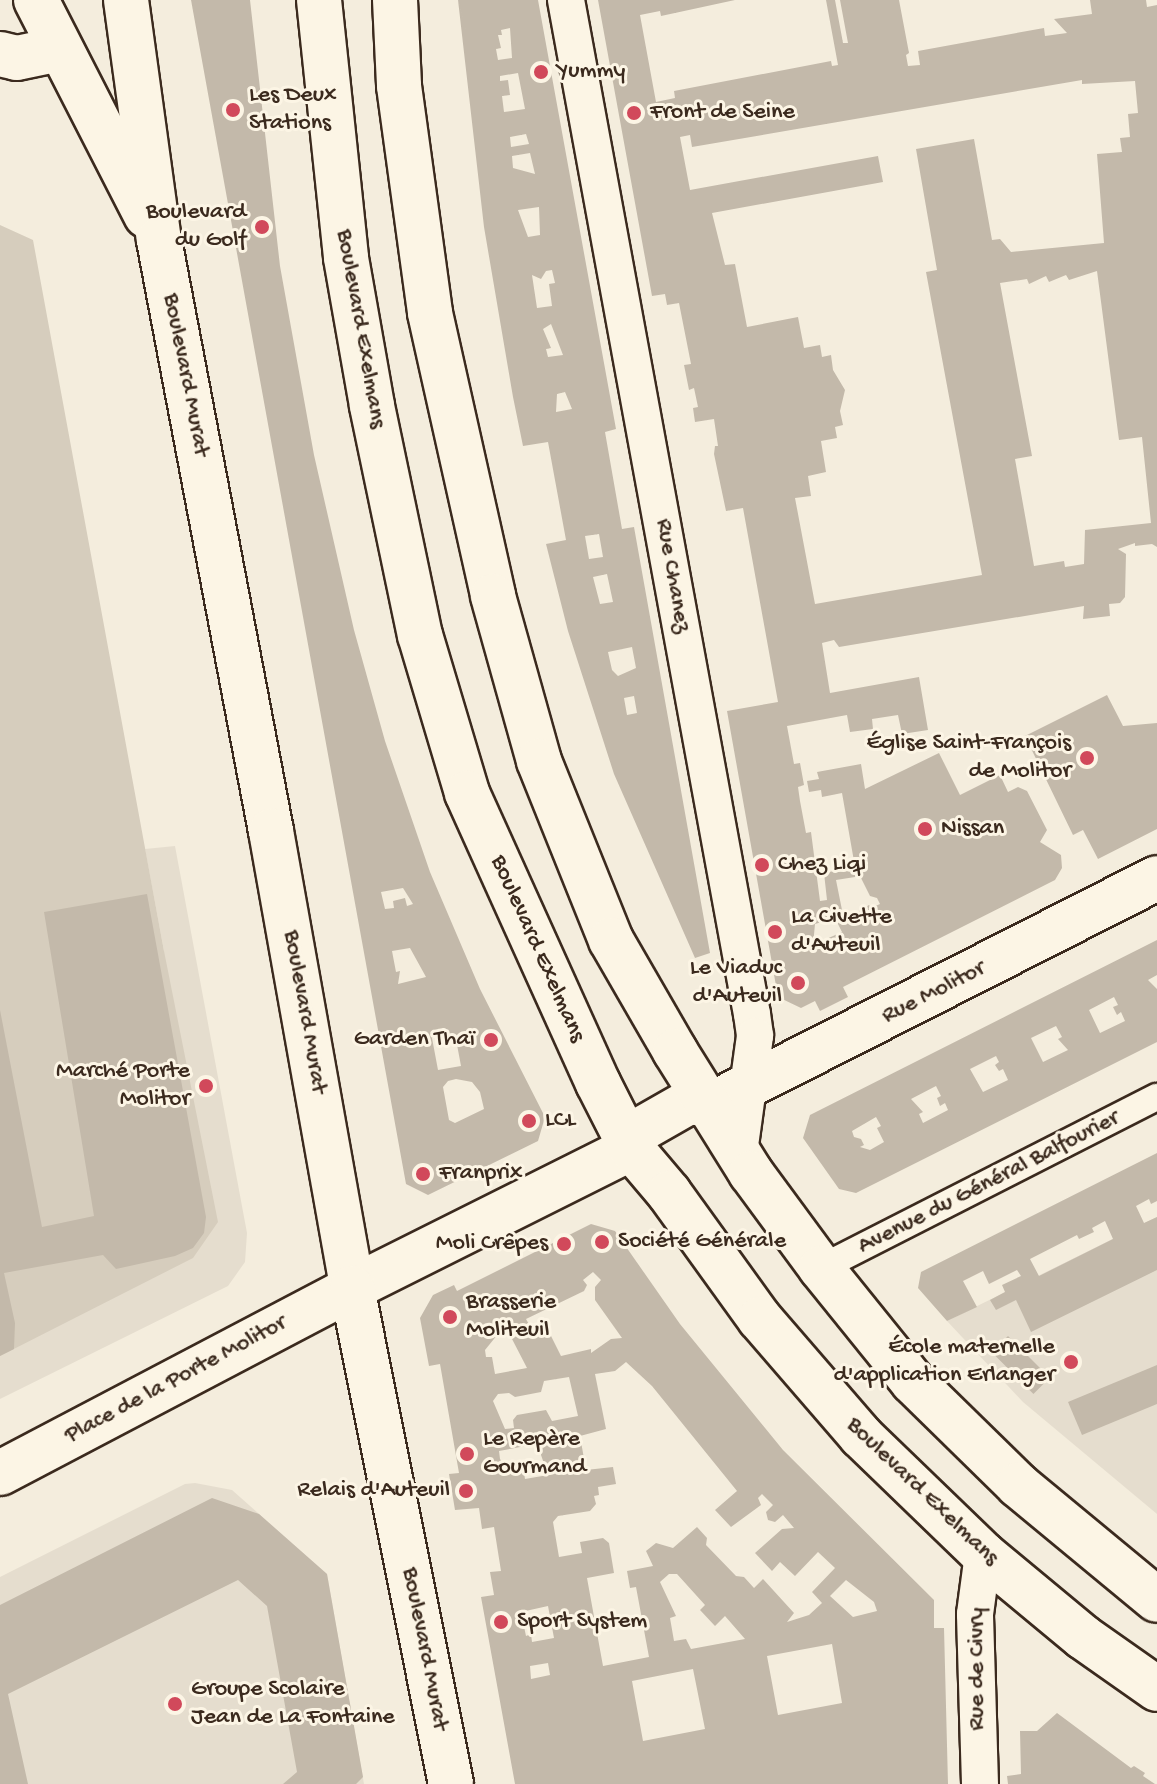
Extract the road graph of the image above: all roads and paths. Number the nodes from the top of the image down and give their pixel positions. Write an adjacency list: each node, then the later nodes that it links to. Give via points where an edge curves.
1 (36, 0): 6 (main road, Boulevard Murat)
2 (126, 0): 8 (main road, Boulevard Murat)
3 (319, 0): 12 (main road, Boulevard Exelmans, via 346,258 420,635 467,793 548,978)
4 (395, 0): 10 (main road, via 399,86 430,313 493,596 539,761 611,940)
5 (566, 0): 10 (street, Rue Chanez, via 752,1014 755,1036)
6 (60, 49): 7 (main road, via 17,58); 8 (main road, Boulevard Murat)
7 (0, 54)
8 (159, 240): 14 (main road, Boulevard Murat)
9 (1157, 878): 10 (main road, Rue Molitor)
10 (729, 1096): 12 (main road, Rue Molitor, via 704,1124 651,1154); 13 (main road, via 739,1153)
11 (1157, 1097): 13 (street, Avenue du Général Balfourier)
12 (631, 1148): 14 (main road, Rue Molitor); 16 (main road, Boulevard Exelmans, via 760,1319 861,1436)
13 (821, 1268): 17 (main road, via 913,1382 1018,1485)
14 (352, 1288): 15 (main road, Place de la Porte Molitor); 19 (main road, Boulevard Murat)
15 (0, 1473)
16 (983, 1554): 18 (main road, Boulevard Exelmans, via 1083,1637); 20 (street, Rue de Civry, via 975,1614)
17 (1157, 1600)
18 (1157, 1689)
19 (451, 1784)
20 (980, 1784)

